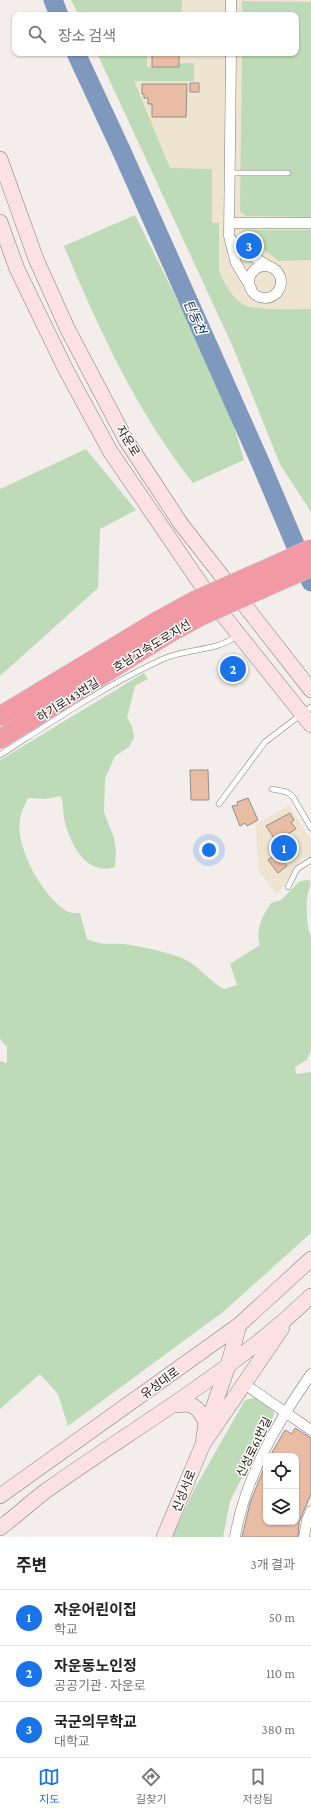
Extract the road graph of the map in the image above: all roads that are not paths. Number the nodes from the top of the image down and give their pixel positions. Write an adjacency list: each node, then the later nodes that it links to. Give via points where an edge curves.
1 (231, 0): 2 (street)
2 (231, 12)
3 (231, 56): 5 (street)
4 (0, 159): 17 (street, 자운로, via 36,259 67,328 126,440 181,524)
5 (230, 173): 6 (lane); 8 (street)
6 (288, 173)
7 (0, 222): 16 (street, 자운로, via 17,269 66,370 110,451)
8 (230, 223): 9 (street); 10 (street)
9 (311, 224)
10 (229, 236): 11 (street, via 238,248); 12 (street, via 236,263)
11 (273, 269): 12 (street, via 264,267 255,271 250,279); 12 (street, via 280,277 281,283 277,293 262,298)
12 (251, 288)
13 (311, 549): 15 (highway, 호남고속도로지선, bridge)
14 (311, 567): 15 (highway, 호남고속도로지선, bridge)
15 (199, 608): 19 (highway, 호남고속도로지선, via 159,620); 20 (highway, 호남고속도로지선, via 166,635)
16 (239, 635): 18 (street, 자운로); 21 (lane, 하기로143번길, via 229,643 164,658 98,693)
17 (311, 690)
18 (308, 715): 23 (lane, via 265,742)
19 (0, 716)
20 (0, 739)
21 (0, 755)
22 (272, 788): 24 (lane, via 293,797)
23 (219, 804)
24 (311, 828)
25 (311, 860): 26 (lane, via 298,869)
26 (288, 887)
27 (311, 1259): 30 (street, 유성대로)
28 (311, 1296): 29 (street)
29 (292, 1314): 31 (street); 34 (street)
30 (239, 1325): 32 (street); 40 (street, 유성대로)
31 (240, 1356): 32 (street); 34 (street, via 236,1370)
32 (228, 1366): 35 (street); 37 (street)
33 (311, 1374): 36 (street, 신성로61번길)
34 (243, 1383): 36 (street); 39 (street)
35 (175, 1405): 37 (street, via 187,1403 196,1406); 42 (street, via 46,1491)
36 (285, 1412): 38 (street); 44 (street, 신성로61번길, via 252,1475)
37 (206, 1422): 39 (street)
38 (311, 1430)
39 (203, 1444): 43 (street, 신성서로)
40 (0, 1496)
41 (311, 1512): 45 (street)
42 (0, 1528)
43 (164, 1537)
44 (235, 1537)
45 (304, 1537)

